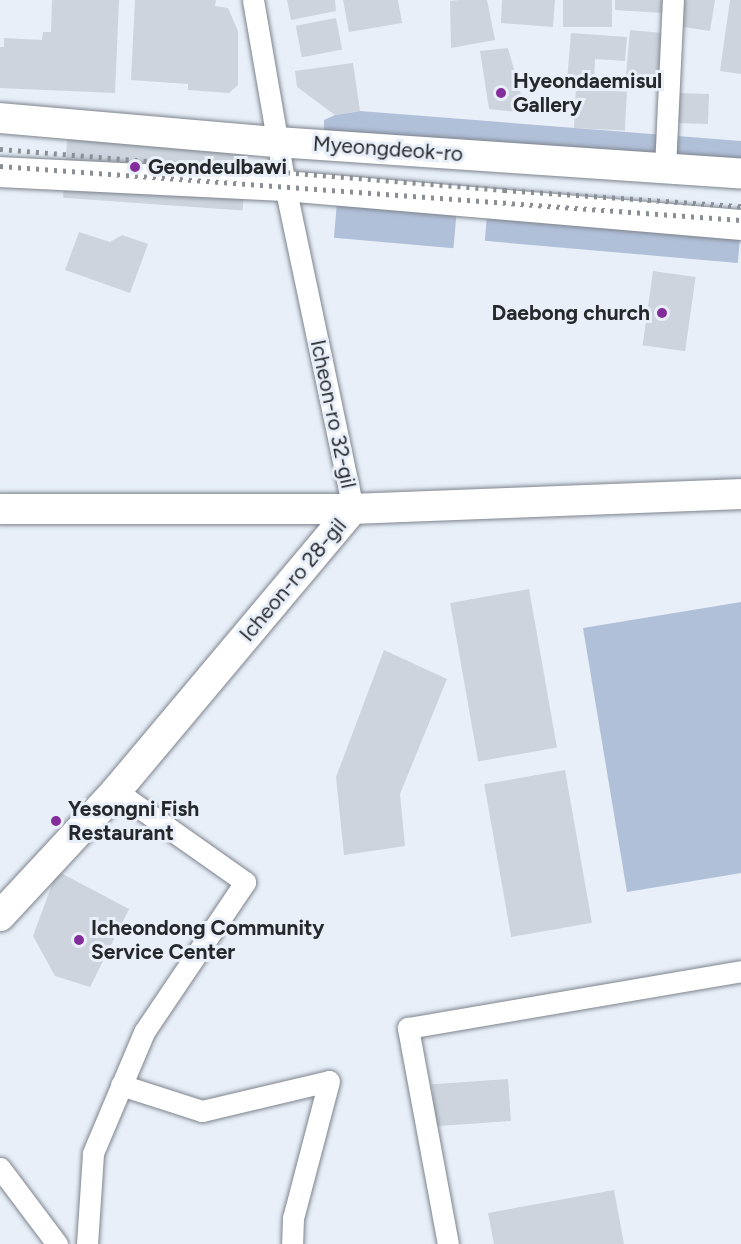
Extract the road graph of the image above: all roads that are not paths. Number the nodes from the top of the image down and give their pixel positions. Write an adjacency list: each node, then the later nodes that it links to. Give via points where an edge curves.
1 (253, 0): 4 (street, Icheon-ro 32-gil)
2 (674, 0): 5 (street)
3 (0, 118): 4 (main road, Myeongdeok-ro)
4 (276, 142): 5 (main road, Myeongdeok-ro); 8 (street, Icheon-ro 32-gil)
5 (665, 168): 7 (main road, Myeongdeok-ro)
6 (0, 172): 8 (main road)
7 (741, 174)
8 (285, 186): 9 (main road); 12 (street, Icheon-ro 32-gil)
9 (741, 225)
10 (741, 494): 12 (main road, Icheon-ro 28-gil)
11 (0, 509): 12 (main road, Icheon-ro 32-gil)
12 (352, 509): 13 (main road, Icheon-ro 28-gil)
13 (116, 791): 14 (main road, Icheon-ro 28-gil); 16 (street, via 245,882 144,1032)
14 (0, 916)
15 (741, 971): 21 (street, via 408,1028)
16 (121, 1085): 19 (street, via 93,1152); 20 (street, via 202,1111 329,1081 293,1218)
17 (0, 1168): 18 (street)
18 (57, 1244)
19 (87, 1244)
20 (292, 1244)
21 (448, 1244)

